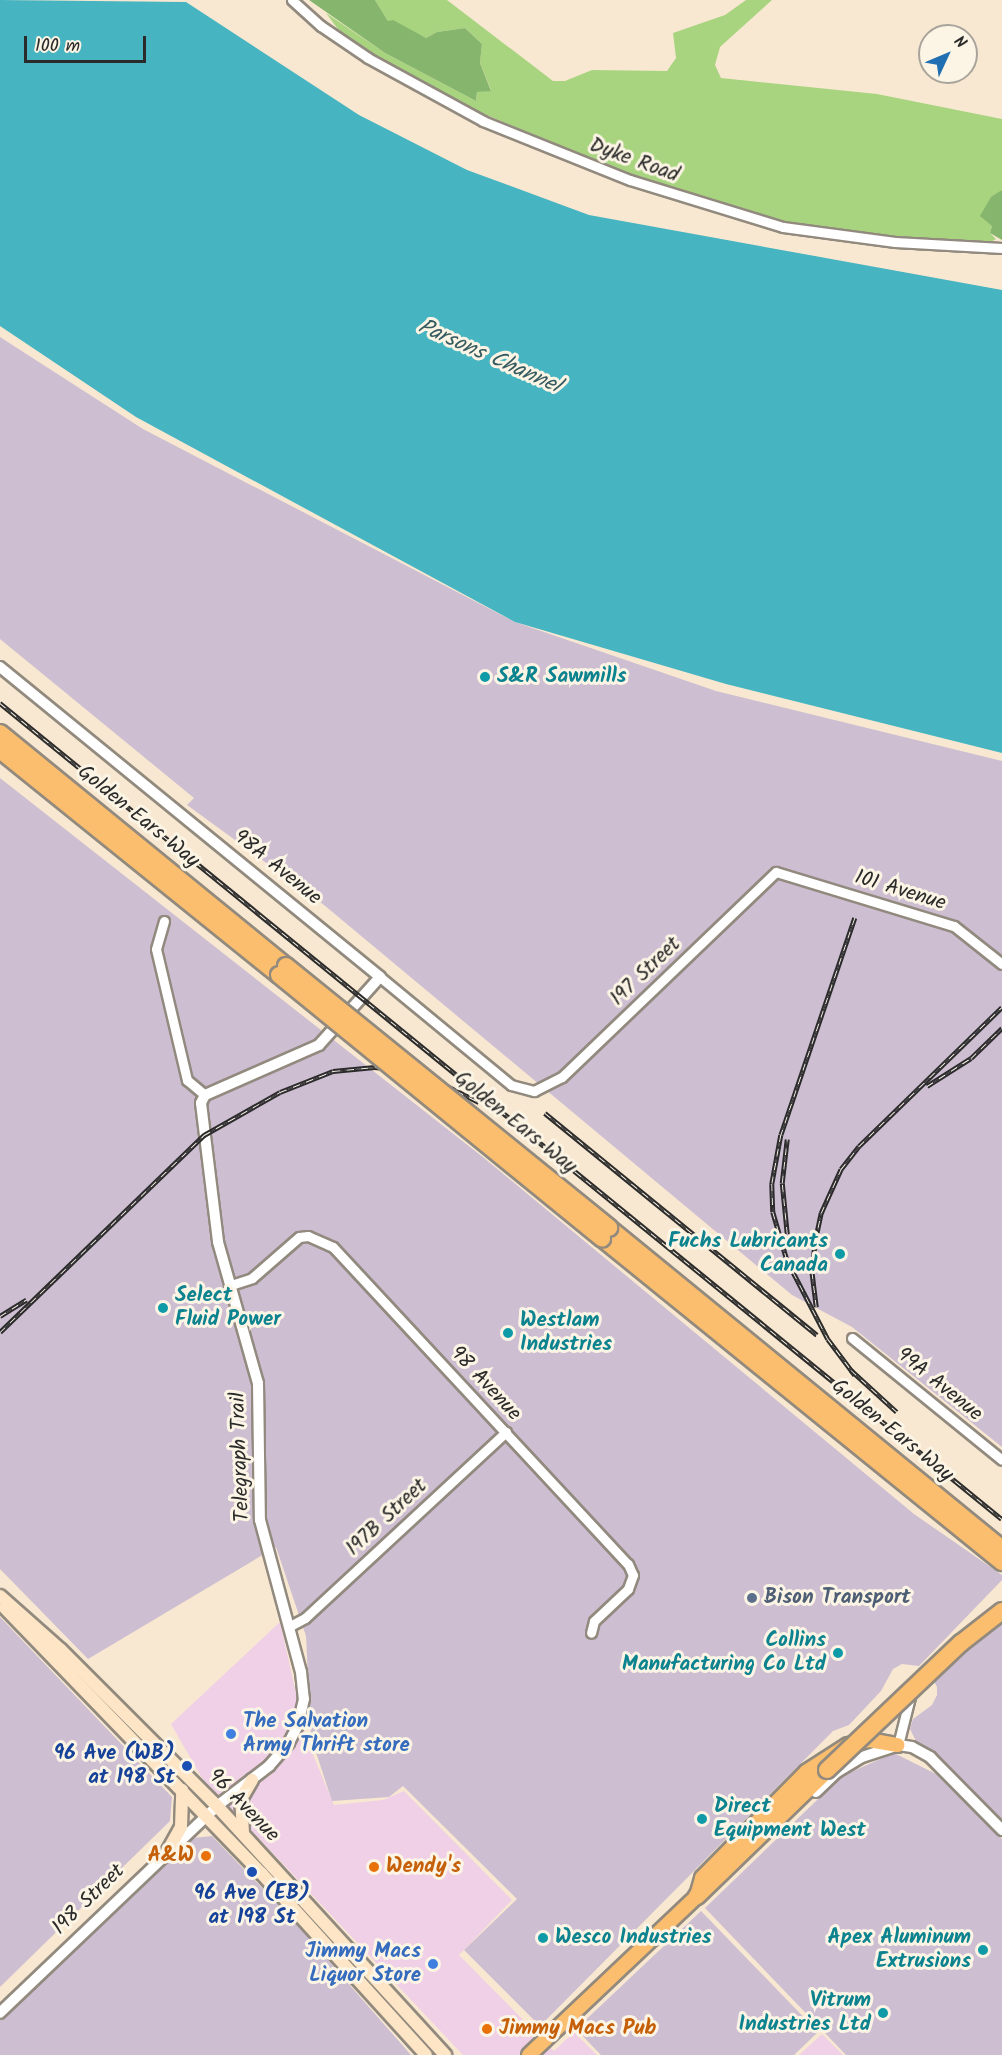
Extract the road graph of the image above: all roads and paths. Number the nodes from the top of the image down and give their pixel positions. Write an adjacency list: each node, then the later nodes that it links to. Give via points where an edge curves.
1 (292, 0): 2 (street, Dyke Road, via 321,26 368,58 483,121 630,180 783,227 895,242)
2 (1002, 249)
3 (0, 667): 10 (street, 98A Avenue)
4 (0, 733): 9 (highway, Golden Ears Way)
5 (0, 750): 9 (highway, Golden Ears Way)
6 (777, 872): 8 (street, 101 Avenue, via 954,926); 11 (street, 197 Street, via 562,1077)
7 (164, 921): 12 (street, via 156,949 187,1080)
8 (1002, 964)
9 (282, 971): 17 (highway, Golden Ears Way, bridge)
10 (380, 977): 11 (street, 98A Avenue, via 512,1085); 12 (street, via 319,1045)
11 (534, 1091)
12 (205, 1095): 13 (street, Telegraph Trail, via 200,1113 218,1242)
13 (231, 1285): 15 (street, 98 Avenue, via 252,1278 299,1237 308,1236 333,1247); 23 (street, Telegraph Trail, via 258,1383 258,1491 263,1536)
14 (852, 1338): 16 (street, 99A Avenue)
15 (506, 1432): 23 (street, 197B Street, via 341,1586); 24 (street, 98 Avenue, via 628,1564 633,1575 628,1589 594,1621)
16 (1002, 1460)
17 (979, 1538): 18 (highway, Golden Ears Way); 19 (highway, Golden Ears Way)
18 (1002, 1548)
19 (1002, 1562)
20 (0, 1596): 29 (main road, 96 Avenue, via 69,1657)
21 (0, 1602): 28 (main road, 96 Avenue)
22 (1002, 1611): 34 (highway, bridge, via 961,1643)
23 (290, 1626): 27 (street, Telegraph Trail, via 303,1684 302,1714 284,1749)
24 (591, 1633)
25 (912, 1688): 26 (street)
26 (898, 1745): 31 (street, via 930,1757); 34 (street, via 862,1757 837,1772 714,1890); 34 (main road, via 869,1740 848,1745 816,1765 702,1878)
27 (252, 1779): 29 (street, Telegraph Trail); 32 (main road, via 241,1798)
28 (182, 1790): 30 (main road, 96 Avenue); 33 (main road, via 181,1827)
29 (217, 1806): 30 (street, Telegraph Trail); 32 (main road, 96 Avenue)
30 (206, 1816): 33 (street, 198 Street); 36 (main road, 96 Avenue)
31 (1002, 1830)
32 (243, 1833): 37 (main road, 96 Avenue)
33 (166, 1854): 35 (street, 198 Street)
34 (697, 1896): 38 (main road)
35 (0, 2013)
36 (426, 2055)
37 (445, 2055)
38 (529, 2055)

